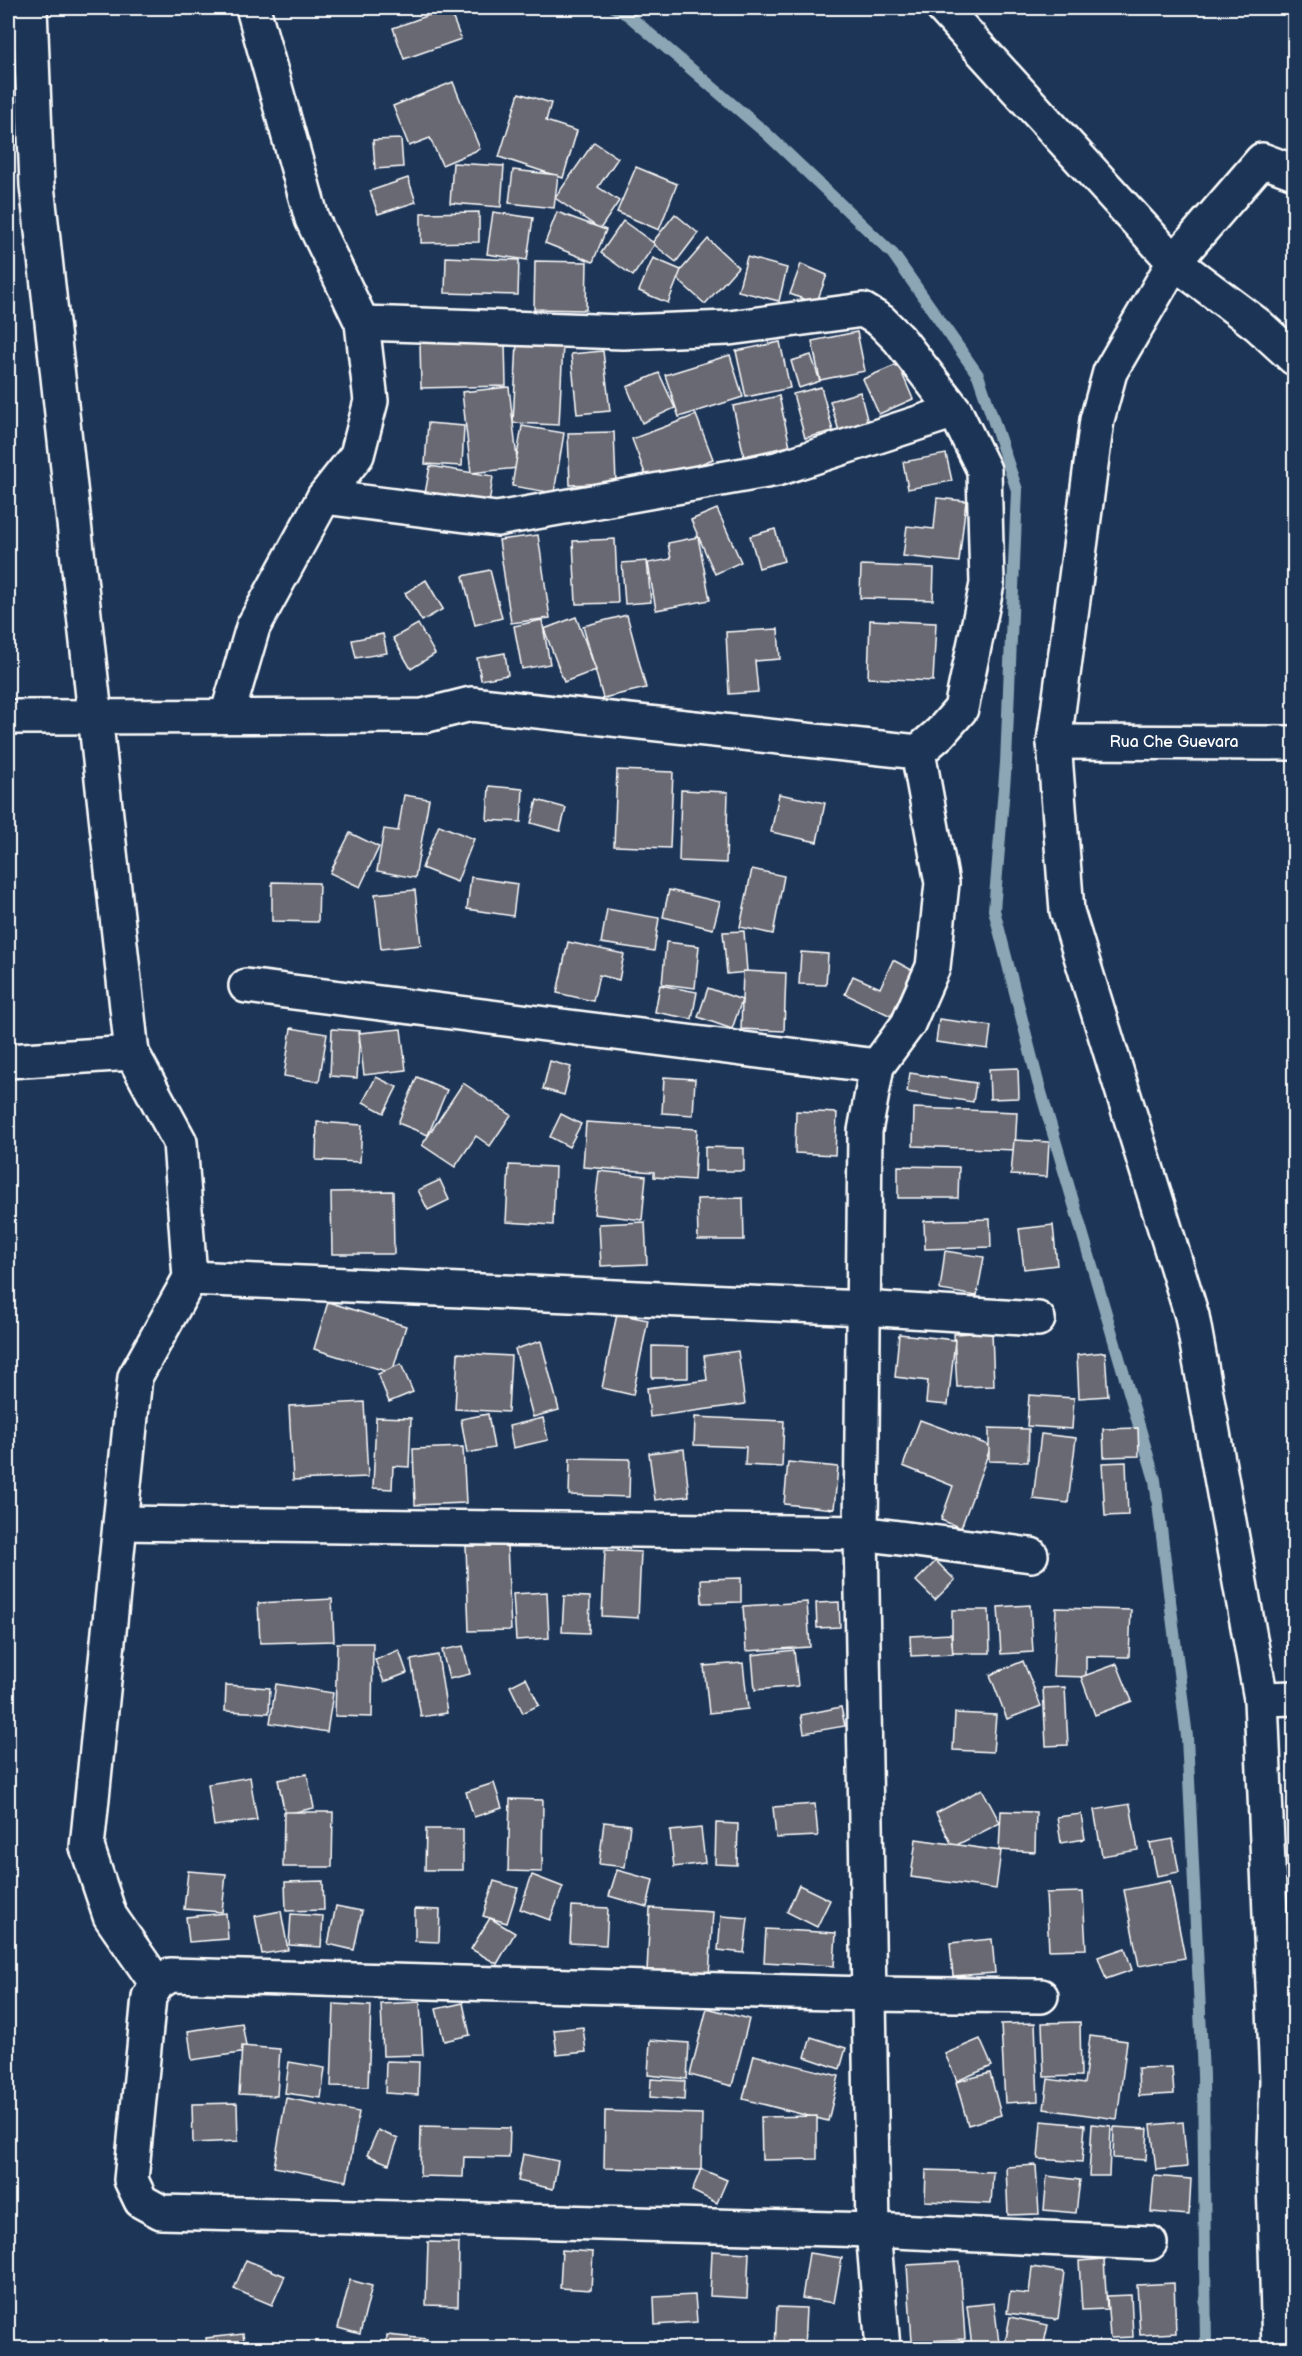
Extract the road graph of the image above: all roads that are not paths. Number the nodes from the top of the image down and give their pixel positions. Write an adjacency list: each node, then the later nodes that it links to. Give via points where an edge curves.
1 (30, 8): 10 (street, via 37,185)
2 (253, 8): 6 (street, via 312,219)
3 (943, 8): 5 (street)
4 (1294, 172): 5 (street, via 1262,160)
5 (1174, 262): 7 (street, via 1258,325); 13 (street, via 1110,372 1097,420)
6 (362, 323): 8 (street, via 623,332 729,328 863,310 899,339); 9 (street, via 371,401 357,455)
7 (1294, 358)
8 (955, 411): 9 (street, via 777,469 497,519); 15 (street, via 984,470 987,584 961,709)
9 (324, 497): 11 (street, via 253,627)
10 (94, 715): 11 (street); 12 (street); 17 (street)
11 (227, 716): 15 (street, via 423,716 471,704)
12 (8, 717)
13 (1054, 742): 14 (street, Rua Che Guevara); 27 (street, via 1067,911 1192,1316)
14 (1294, 743)
15 (918, 752): 19 (street, via 942,883 933,967 908,1024)
16 (246, 986): 19 (street)
17 (132, 1053): 18 (street); 20 (street, via 180,1142)
18 (8, 1061)
19 (877, 1066): 21 (street, via 865,1131)
20 (190, 1278): 21 (street); 23 (street, via 135,1377)
21 (863, 1308): 22 (street); 24 (street)
22 (1038, 1319)
23 (121, 1523): 24 (street); 28 (street, via 87,1847 110,1916)
24 (861, 1533): 25 (street); 29 (street)
25 (1031, 1555)
26 (1294, 1698): 27 (street)
27 (1261, 1699): 31 (street)
28 (157, 1984): 29 (street, via 170,1975); 32 (street, via 149,1997 131,2180 141,2201 161,2212)
29 (868, 1994): 30 (street); 32 (street)
30 (1041, 1996)
31 (1286, 2081): 35 (street, via 1274,2179)
32 (873, 2230): 33 (street); 34 (street)
33 (1150, 2243)
34 (883, 2349)
35 (1279, 2349)

